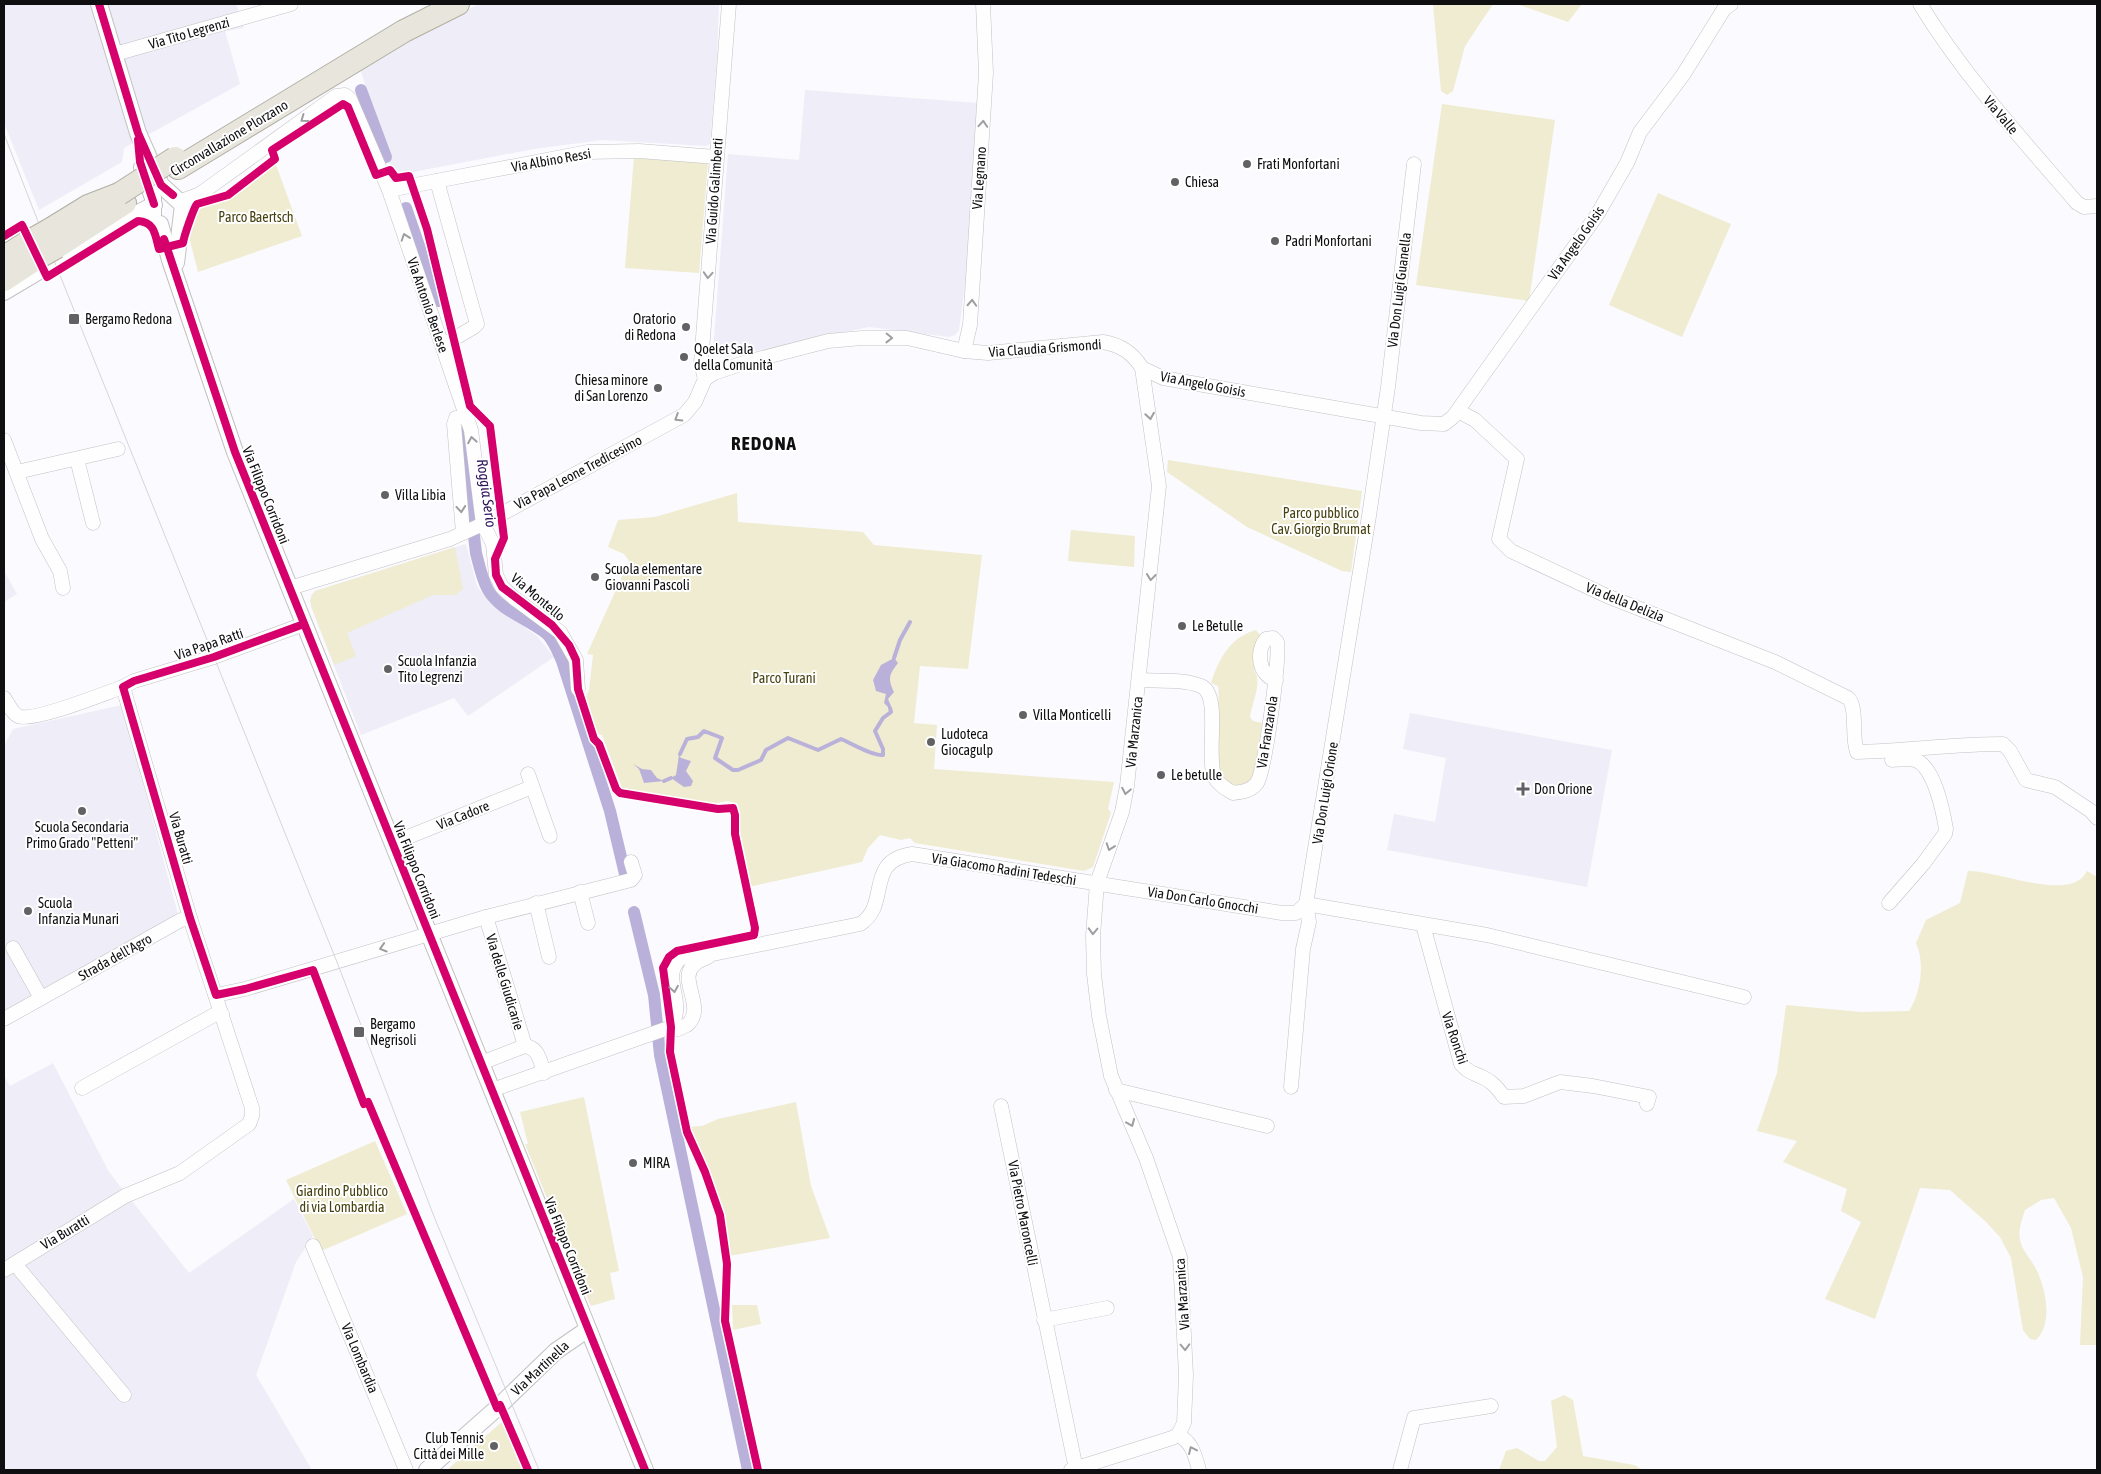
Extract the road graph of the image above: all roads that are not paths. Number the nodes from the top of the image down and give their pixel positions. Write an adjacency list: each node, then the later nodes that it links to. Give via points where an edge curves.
1 (100, 4): 9 (street, Via Filippo Corridoni)
2 (291, 4): 9 (street, Via Tito Legrenzi)
3 (435, 4): 12 (highway, Circonvallazione Plorzano)
4 (458, 4): 12 (highway, Circonvallazione Plorzano, via 404,31)
5 (730, 4): 11 (street, Via Guido Galimberti)
6 (983, 4): 28 (street, Via Legnano, one-way to 6, via 970,325 986,73)
7 (1731, 4): 31 (street, Via Angelo Goisis, via 1724,9 1683,74 1640,132 1628,163 1597,215)
8 (1920, 4): 18 (street, Via Valle, via 1967,73 2077,203 2084,207)
9 (115, 54): 10 (street, Via Filippo Corridoni)
10 (138, 133): 16 (street, Via Filippo Corridoni, via 162,185); 19 (street, Via Filippo Corridoni, via 140,162)
11 (716, 157): 14 (street, Via Albino Ressi, via 639,151 588,152); 30 (street, Via Guido Galimberti, one-way to 30, via 701,362)
12 (177, 163): 17 (highway, Circonvallazione Plorzano)
13 (1414, 164): 32 (street, Via Don Luigi Guanella)
14 (436, 181): 15 (street, Via Albino Ressi); 27 (street, via 477,318 477,324)
15 (388, 190): 16 (street, Via Antonio Berlese, one-way to 16, via 352,103 345,95 336,96 200,194); 27 (street, Via Antonio Berlese, one-way to 15)
16 (177, 198): 19 (street, via 162,196); 20 (street, Via Filippo Corridoni, via 184,209)
17 (127, 203): 19 (street); 21 (highway, Circonvallazione Plorzano, bridge); 26 (street)
18 (2097, 206)
19 (156, 213): 20 (street, via 172,226); 24 (street, Via Filippo Corridoni)
20 (180, 221): 24 (street, Via Filippo Corridoni)
21 (30, 251): 22 (highway); 23 (highway, Circonvallazione Plorzano); 25 (highway, Circonvallazione Plorzano)
22 (4, 257)
23 (4, 265)
24 (177, 276): 42 (street, Via Filippo Corridoni, via 232,443)
25 (4, 280)
26 (4, 292)
27 (443, 345): 33 (street, Via Antonio Berlese)
28 (964, 351): 29 (street, Via Claudia Grismondi, via 988,353 1102,342 1130,352); 30 (street, Via Claudia Grismondi, one-way to 28, via 746,362 840,340 907,338)
29 (1142, 368): 32 (street, Via Angelo Goisis, via 1163,378); 44 (street, Via Marzanica, one-way to 44, via 1159,486)
30 (706, 379): 39 (street, Via Papa Leone Tredicesimo, one-way to 39, via 695,402 684,415)
31 (1458, 411): 32 (street, Via Angelo Goisis, via 1440,425); 49 (street, Via della Delizia, via 1475,420 1516,459 1499,539 1502,545 1606,596 1767,659 1848,698 1853,702 1853,740)
32 (1383, 416): 58 (street, Via Don Luigi Orione)
33 (465, 417): 39 (street, Via Antonio Berlese, one-way to 33, via 474,445); 40 (street, one-way to 40, via 456,418 454,424)
34 (4, 440): 37 (street)
35 (118, 449): 36 (street)
36 (77, 459): 37 (street); 38 (street)
37 (17, 472): 41 (street, via 42,539 60,571)
38 (92, 523)
39 (483, 524): 40 (street, Via Papa Leone Tredicesimo); 47 (street, Via Montello, via 493,544 499,581 514,598 560,632 576,660)
40 (465, 532): 42 (street, Via Papa Leone Tredicesimo, via 450,540)
41 (63, 588)
42 (290, 588): 43 (street, Via Filippo Corridoni)
43 (304, 624): 46 (street, Via Papa Ratti); 52 (street, Via Filippo Corridoni)
44 (1140, 680): 45 (street, Via Franzarola, via 1189,683 1203,686 1210,694 1210,752 1215,778 1233,792 1252,788 1258,781); 54 (street, Via Marzanica, one-way to 54, via 1126,795)
45 (1276, 680)
46 (122, 687): 48 (street, Via Papa Ratti, via 30,717 16,715); 61 (street, Via Buratti)
47 (578, 689)
48 (4, 698)
49 (1857, 752): 50 (street, via 1893,752 1949,744 2003,744 2008,747 2026,780 2055,787); 57 (street, via 1867,761 1912,759 1921,763 1929,774 1943,815 1945,834)
50 (2097, 818)
51 (550, 836): 52 (street, Via Cadore, via 530,780)
52 (393, 843): 64 (street, Via Filippo Corridoni)
53 (631, 862): 55 (street, via 635,875 631,880)
54 (1097, 883): 59 (street, Via Don Carlo Gnocchi); 75 (street, Via Giacomo Radini Tedeschi, via 912,854 898,856 883,871 873,909 868,919 860,924 713,954 693,965 689,973 695,1011 690,1022 683,1027 666,1029); 79 (street, Via Marzanica, one-way to 79, via 1094,974 1106,1056)
55 (580, 892): 56 (street); 62 (street)
56 (536, 903): 60 (street); 67 (street)
57 (1889, 903)
58 (1306, 904): 59 (street, Via Don Carlo Gnocchi, via 1296,913); 63 (street); 66 (street, Via Don Luigi Orione, via 1309,922)
59 (1282, 913): 66 (street, via 1302,932)
60 (486, 917): 64 (street); 73 (street, Via delle Giudicarie)
61 (190, 918): 68 (street, Via Buratti); 70 (street, Strada dell'Agro)
62 (588, 923)
63 (1423, 925): 69 (street, via 1487,936); 80 (street, Via Ronchi, via 1461,1064 1468,1073 1494,1083 1504,1097 1524,1096 1560,1082 1649,1097)
64 (430, 936): 68 (street, one-way to 68); 74 (street, Via Filippo Corridoni)
65 (13, 948): 70 (street)
66 (1303, 949): 76 (street, Via Don Luigi Orione)
67 (550, 957)
68 (216, 995): 71 (street, Via Buratti)
69 (1744, 997)
70 (41, 998): 72 (street, Strada dell'Agro)
71 (222, 1014): 77 (street, via 214,1015); 84 (street, Via Buratti, via 252,1108 249,1124 180,1173 125,1196)
72 (4, 1019)
73 (525, 1046): 74 (street, Via delle Giudicarie); 75 (street, Via delle Giudicarie, via 537,1052)
74 (481, 1063): 78 (street, Via Filippo Corridoni)
75 (544, 1073): 78 (street)
76 (1291, 1087)
77 (82, 1088)
78 (492, 1090): 87 (street, Via Filippo Corridoni)
79 (1116, 1090): 82 (street); 90 (street, Via Marzanica, one-way to 90, via 1146,1158 1180,1257 1186,1375 1184,1423)
80 (1647, 1104)
81 (1001, 1106): 86 (street, Via Pietro Maroncelli)
82 (1267, 1126)
83 (313, 1246): 92 (street, Via Lombardia)
84 (9, 1267): 88 (street, Via Buratti)
85 (1107, 1308): 86 (street)
86 (1044, 1320): 91 (street, Via Pietro Maroncelli)
87 (588, 1329): 93 (street, Via Martinella, via 556,1351); 94 (street, Via Filippo Corridoni)
88 (124, 1395)
89 (1491, 1406): 96 (street, via 1414,1418)
90 (1178, 1435): 91 (street); 95 (street, one-way to 90, via 1190,1444)
91 (1079, 1469)
92 (406, 1470)
93 (427, 1470)
94 (645, 1470)
95 (1198, 1470)
96 (1400, 1470)

